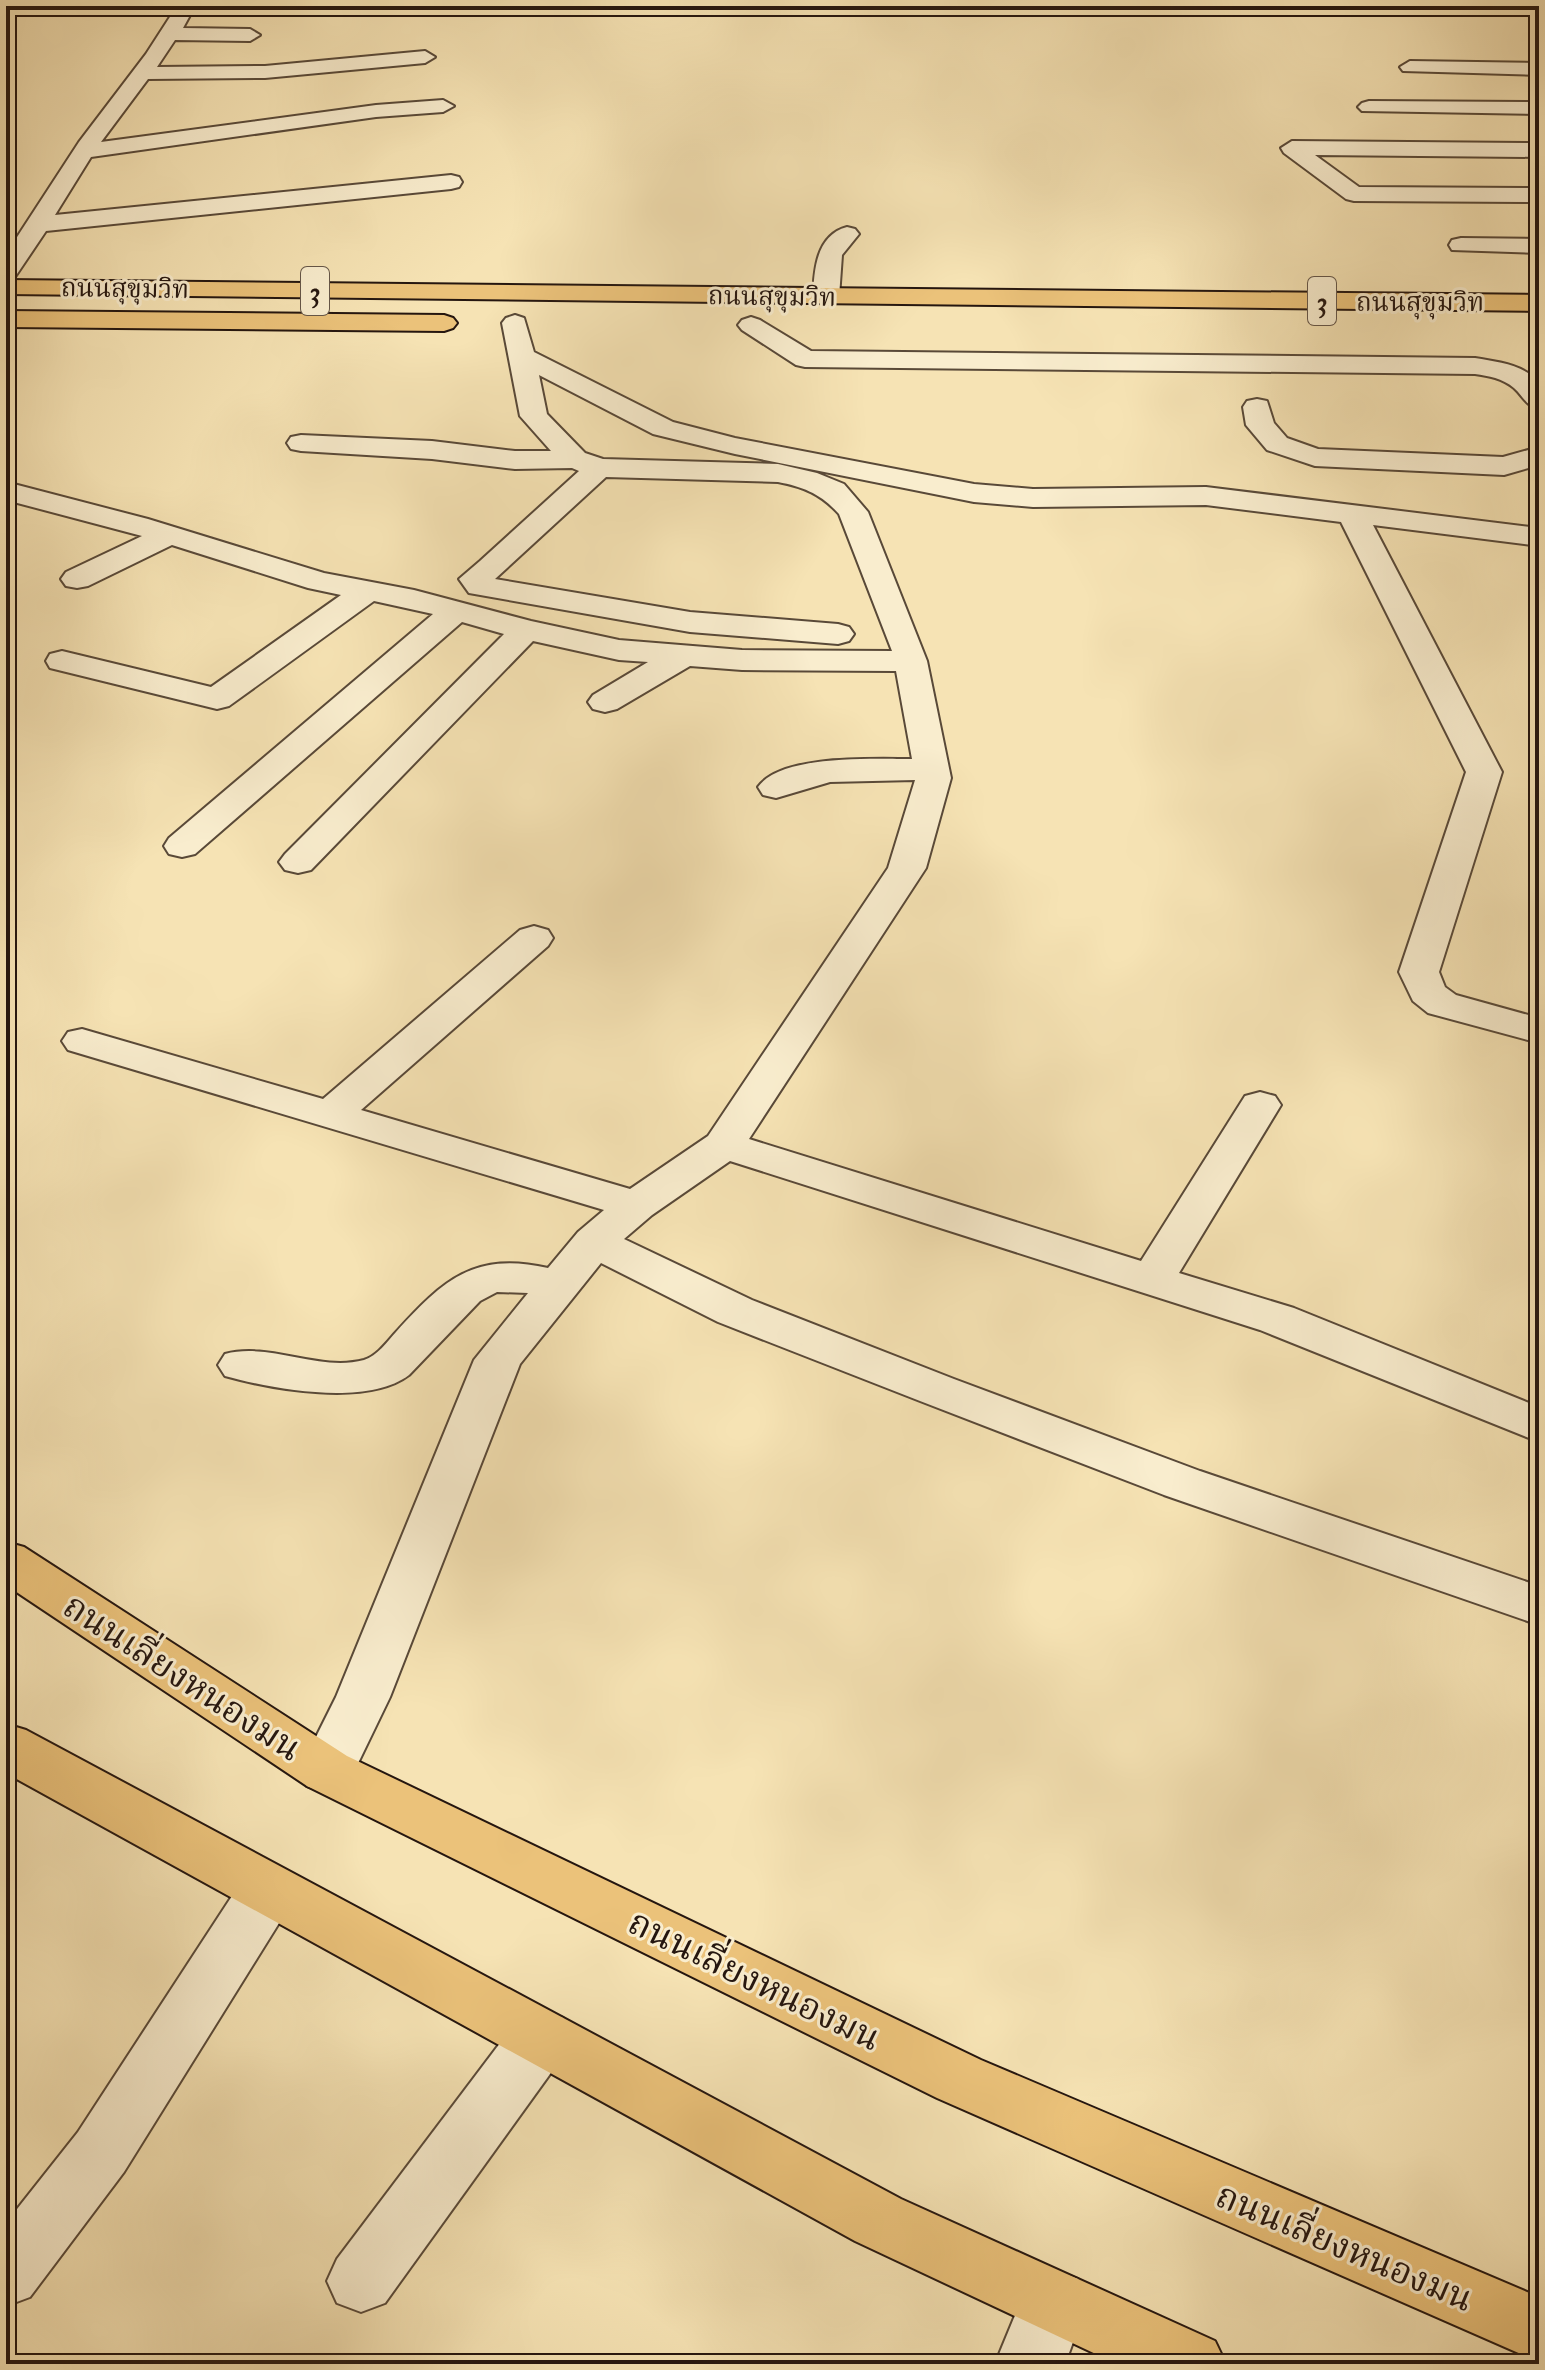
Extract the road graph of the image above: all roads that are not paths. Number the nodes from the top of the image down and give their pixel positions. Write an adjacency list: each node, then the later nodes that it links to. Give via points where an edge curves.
1 (186, 6): 2 (street)
2 (171, 34): 3 (street); 7 (street)
3 (250, 35)
4 (425, 57): 7 (street, via 265,72)
5 (1410, 67): 6 (street)
6 (1538, 70)
7 (139, 73): 12 (street)
8 (443, 106): 12 (street)
9 (1369, 107): 10 (street)
10 (1539, 108)
11 (1539, 150): 14 (street, via 1292,148 1354,194)
12 (84, 151): 15 (street)
13 (451, 182): 15 (street)
14 (1539, 195)
15 (40, 224): 19 (street)
16 (847, 234): 21 (street, via 827,258)
17 (1461, 245): 18 (street)
18 (1539, 246)
19 (6, 272)
20 (6, 287): 21 (main road, ถนนสุขุมวิท / 3)
21 (826, 297): 22 (main road, ถนนสุขุมวิท / 3)
22 (1105, 300): 23 (main road, ถนนสุขุมวิท / 3); 31 (main road)
23 (1539, 303)
24 (6, 319): 25 (main road, ถนนสุขุมวิท / 3)
25 (118, 321): 29 (main road); 30 (main road, ถนนสุขุมวิท / 3)
26 (723, 325): 27 (main road, ถนนสุขุมวิท)
27 (751, 325): 28 (main road, ถนนสุขุมวิท); 31 (street, via 805,359)
28 (798, 325)
29 (6, 327)
30 (507, 330): 36 (street, via 534,416); 38 (street, via 663,428 750,449 974,493 1033,498 1206,496)
31 (1116, 343): 32 (street, via 1381,354 1475,366 1526,380)
32 (1539, 401)
33 (1257, 407): 35 (street, via 1260,425 1277,444 1315,457 1504,466)
34 (301, 443): 36 (street)
35 (1539, 456)
36 (587, 464): 45 (street, via 778,473 834,490 853,512); 45 (street, via 475,579 480,586 690,622)
37 (6, 491): 39 (street)
38 (1353, 516): 40 (street); 54 (street, via 1484,772 1419,972 1427,993 1442,1004)
39 (169, 535): 41 (street); 42 (street)
40 (1539, 537)
41 (77, 579)
42 (367, 591): 43 (street); 47 (street, via 217,699)
43 (456, 611): 44 (street); 51 (street)
44 (526, 630): 46 (street, via 619,650); 52 (street)
45 (908, 650): 46 (street, via 742,660); 49 (street)
46 (684, 655): 48 (street)
47 (62, 661)
48 (605, 702)
49 (931, 769): 50 (street, via 820,772 792,777); 58 (street, via 933,778 907,868)
50 (776, 787)
51 (182, 846)
52 (298, 862)
53 (534, 938): 57 (street)
54 (1539, 1031)
55 (82, 1041): 57 (street)
56 (1260, 1105): 61 (street)
57 (332, 1113): 59 (street)
58 (724, 1145): 59 (street); 61 (street)
59 (636, 1205): 60 (street)
60 (594, 1242): 62 (street); 66 (street, via 735,1311 937,1390 1182,1483)
61 (1152, 1279): 64 (street, via 1277,1319)
62 (559, 1285): 63 (street, via 522,1275 478,1280 381,1371 335,1377); 68 (street, via 498,1360 363,1697)
63 (242, 1365)
64 (1539, 1426)
65 (6, 1560): 68 (main road, ถนนเลี่ยงหนองมน)
66 (1539, 1606)
67 (6, 1745): 69 (main road)
68 (327, 1771): 74 (main road, ถนนเลี่ยงหนองมน, via 959,2079)
69 (268, 1890): 70 (main road); 71 (street, via 101,2152)
70 (541, 2037): 72 (street); 73 (main road, via 878,2220)
71 (15, 2247)
72 (361, 2281)
73 (1054, 2301): 75 (street); 76 (main road)
74 (1539, 2330)
75 (1030, 2364)
76 (1191, 2364)

